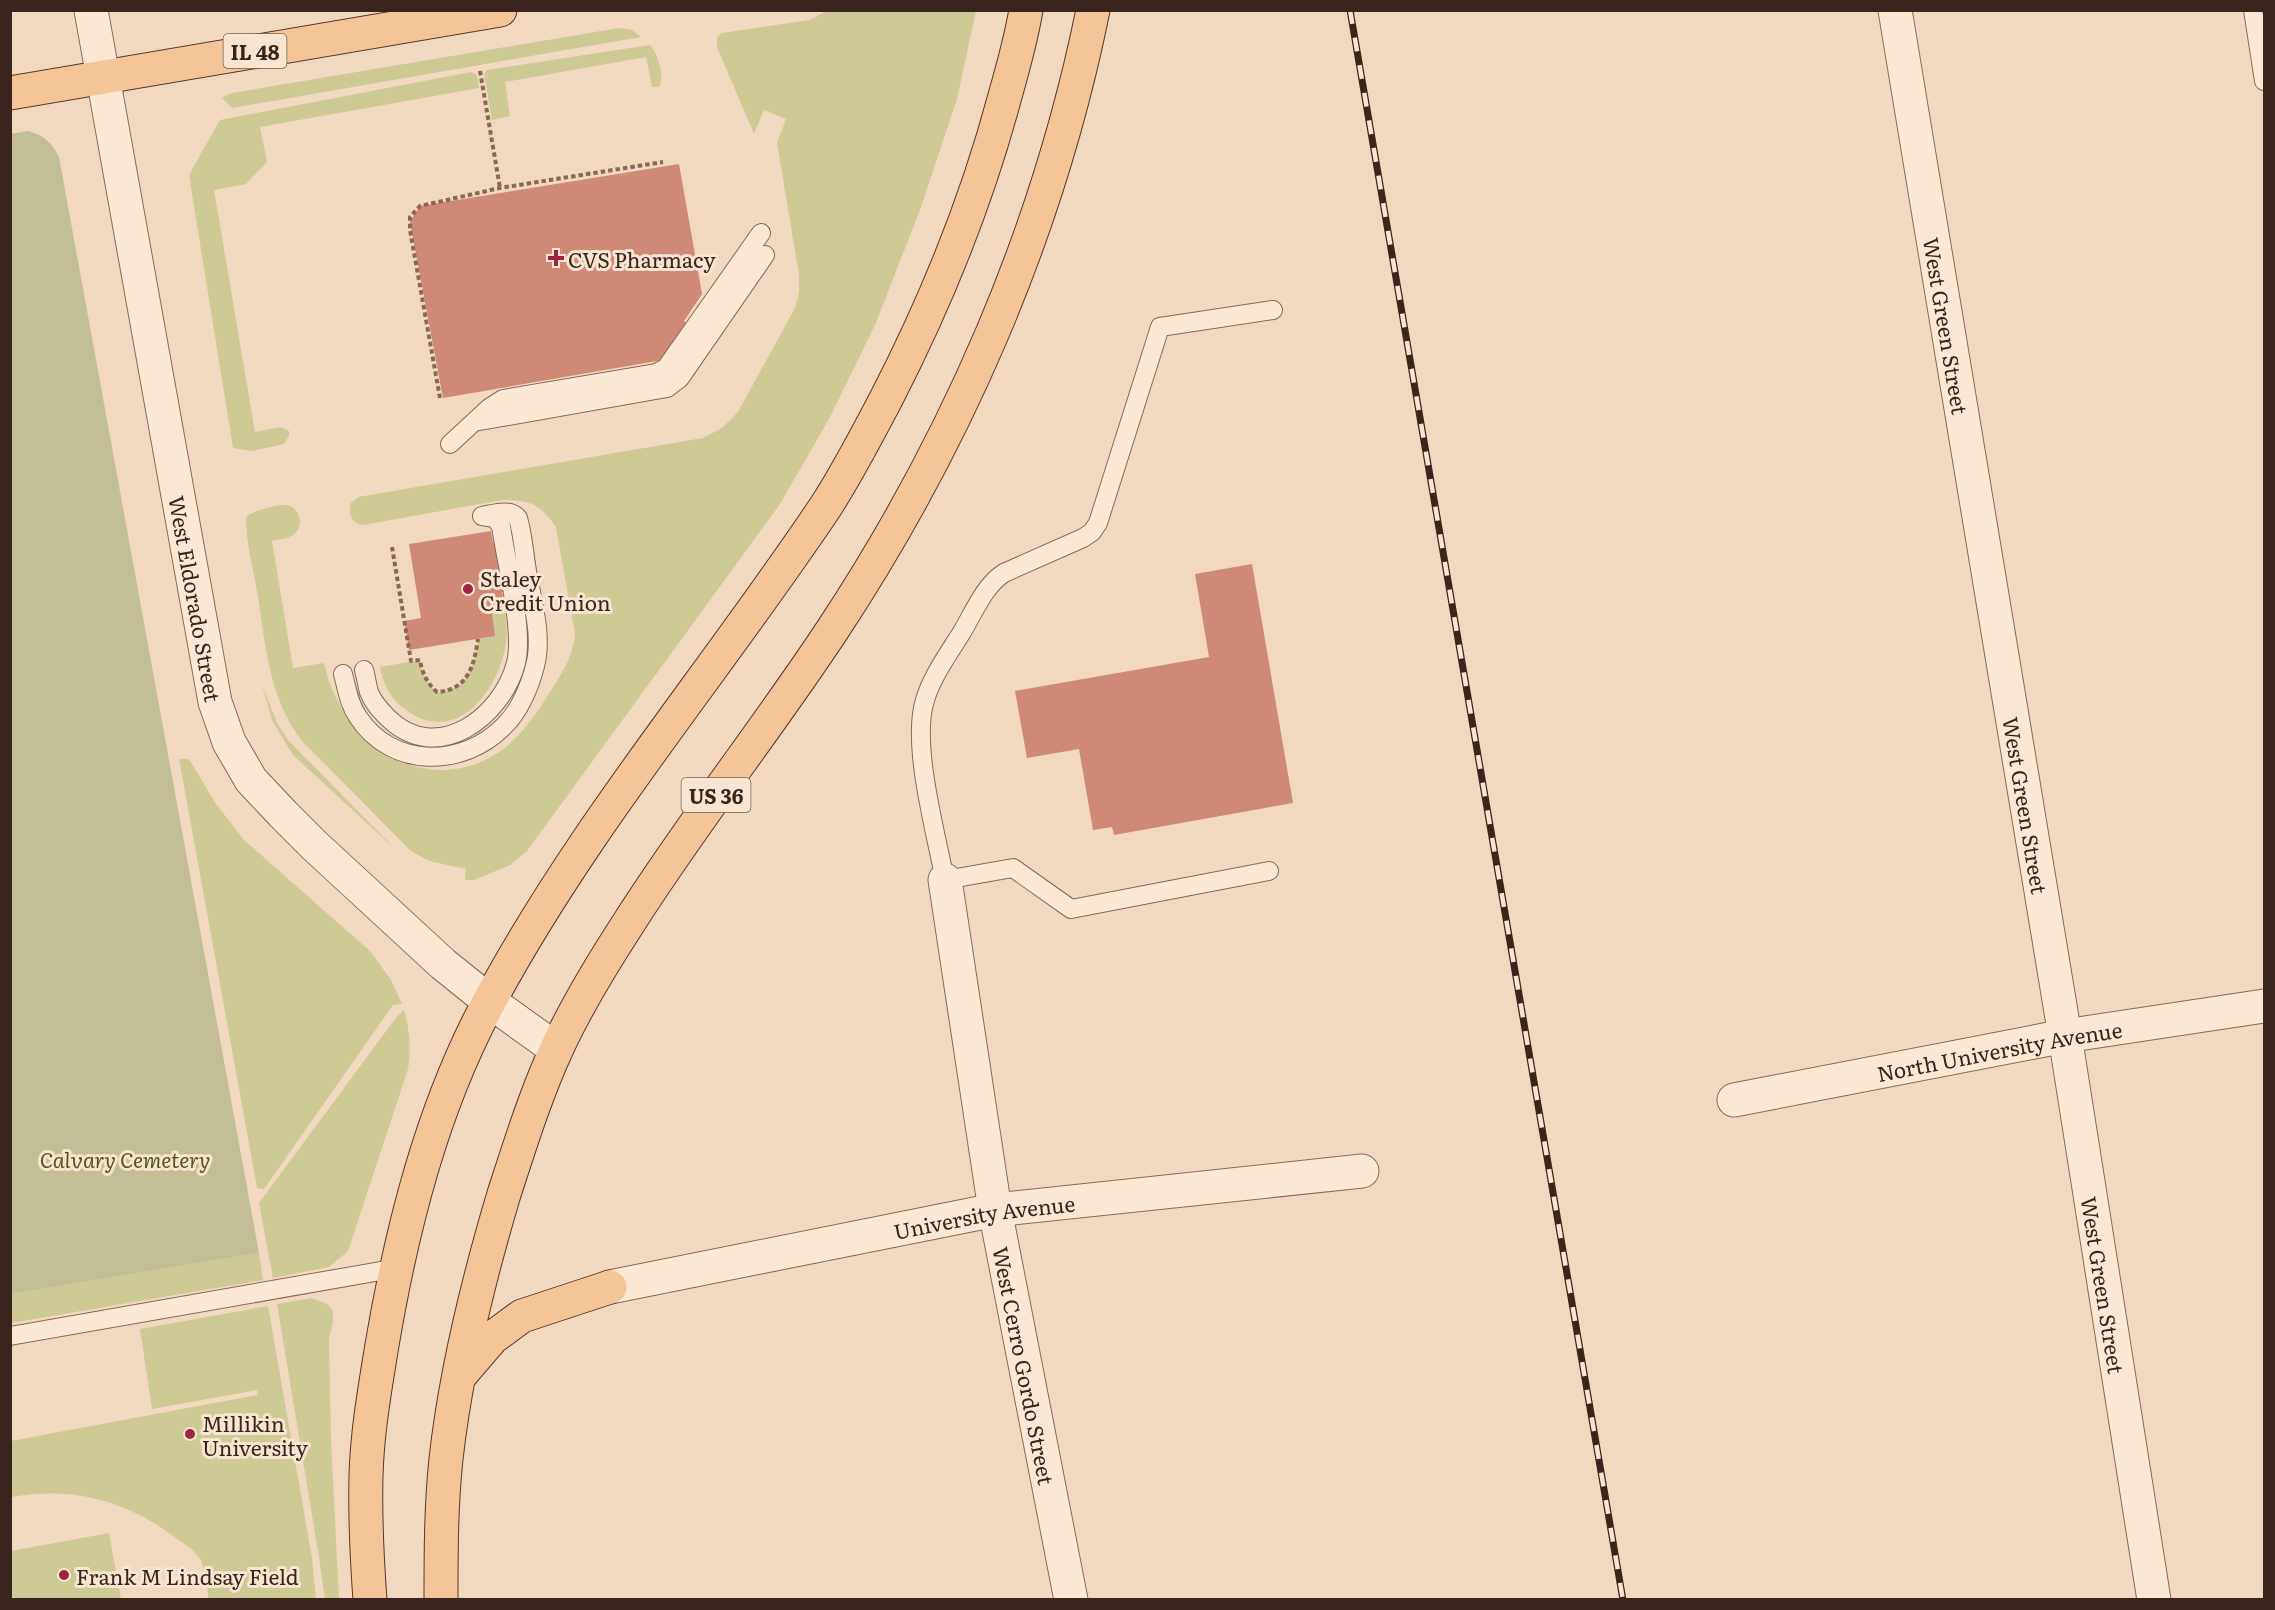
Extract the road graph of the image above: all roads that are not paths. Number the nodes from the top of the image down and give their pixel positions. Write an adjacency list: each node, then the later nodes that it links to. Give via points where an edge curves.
1 (91, 10): 8 (street, West Eldorado Street)
2 (500, 10): 5 (main road, IL 48)
3 (1895, 10): 22 (street, West Green Street)
4 (2253, 10): 9 (lane)
5 (446, 15): 8 (main road, IL 48)
6 (1092, 16): 23 (main road, US 36, via 1039,214 997,323 902,517 833,629 654,882 589,985)
7 (1024, 20): 20 (main road, via 991,148 956,247 915,342 875,420 829,501 774,582 566,872)
8 (103, 77): 10 (main road, IL 48); 20 (street, West Eldorado Street, via 215,702 229,742 251,780 315,846)
9 (2265, 81)
10 (10, 93)
11 (761, 233): 14 (lane, via 666,368 657,373 503,399)
12 (765, 255): 14 (lane, via 680,378 667,388)
13 (1273, 310): 19 (lane, via 1160,327 1098,524 1083,538 996,578 935,677 925,700 921,747)
14 (474, 422): 15 (lane)
15 (450, 444)
16 (364, 670): 17 (lane, via 369,693 379,708 403,730 418,736 448,735 484,717 498,702 516,662 518,631 501,526 495,518 482,516 512,512 518,518 537,629 536,664 505,726 458,753 428,758 411,755 375,736 358,717)
17 (343, 674)
18 (1269, 871): 19 (lane, via 1071,909 1013,868)
19 (945, 880): 26 (street, West Cerro Gordo Street)
20 (489, 1001): 23 (street, West Eldorado Street); 27 (main road, via 435,1124)
21 (2265, 1006): 22 (street, North University Avenue)
22 (2065, 1036): 24 (street, North University Avenue); 34 (street, West Green Street)
23 (556, 1049): 30 (main road, US 36, via 484,1261)
24 (1734, 1100)
25 (1362, 1171): 26 (street, University Avenue)
26 (995, 1210): 28 (street, University Avenue); 33 (street, West Cerro Gordo Street)
27 (398, 1268): 29 (lane); 31 (main road, via 374,1395 366,1474)
28 (610, 1287): 30 (main road, via 522,1316 492,1338)
29 (10, 1336)
30 (458, 1376): 32 (main road, US 36, via 446,1461)
31 (370, 1599)
32 (441, 1599)
33 (1071, 1599)
34 (2154, 1599)

